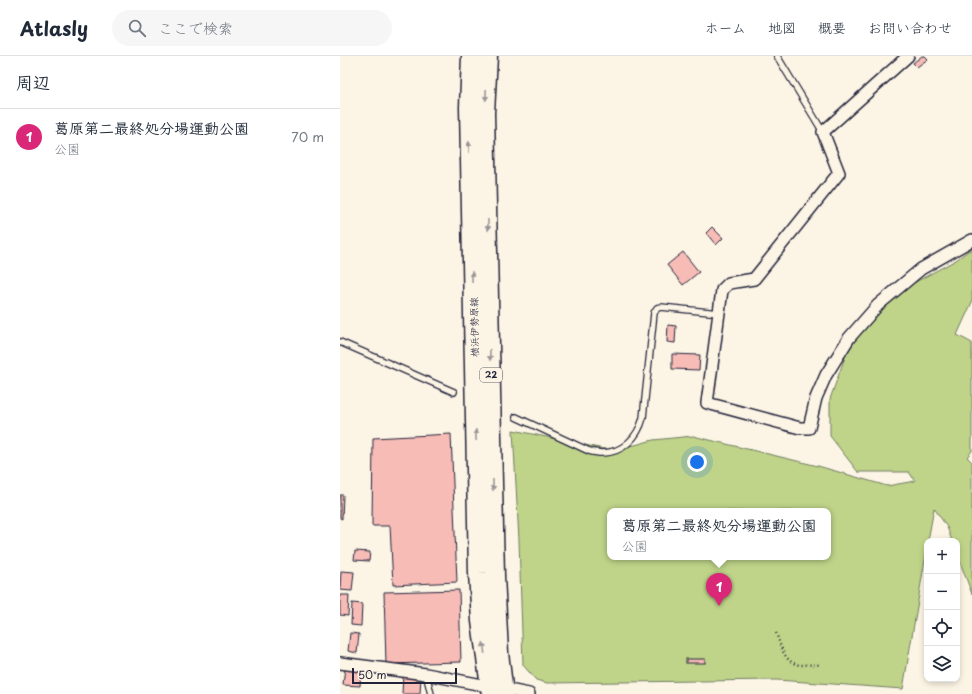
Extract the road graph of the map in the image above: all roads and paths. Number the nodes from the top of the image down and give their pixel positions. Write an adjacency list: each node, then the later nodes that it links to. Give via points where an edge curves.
1 (471, 56): 15 (main road, 横浜伊勢原線 / 22, one-way to 1, via 481,621 478,573 468,106)
2 (488, 56): 15 (main road, 横浜伊勢原線 / 22, one-way to 15, via 485,121 499,653)
3 (777, 56): 5 (lane)
4 (908, 56): 5 (street)
5 (823, 132): 7 (street, via 839,173 754,279 729,283 722,290)
6 (972, 240): 7 (street, via 921,269 878,305 849,338 816,398 809,428 800,428 707,403)
7 (719, 313): 10 (lane, via 657,308 654,313 643,418 635,436 628,444 602,453 589,451)
8 (340, 342): 9 (lane)
9 (454, 392)
10 (516, 417)
11 (776, 633): 13 (path, via 789,660 801,665)
12 (340, 663): 14 (street)
13 (820, 665)
14 (426, 674): 15 (street); 16 (lane)
15 (497, 691): 17 (street)
16 (431, 694)
17 (529, 694)

